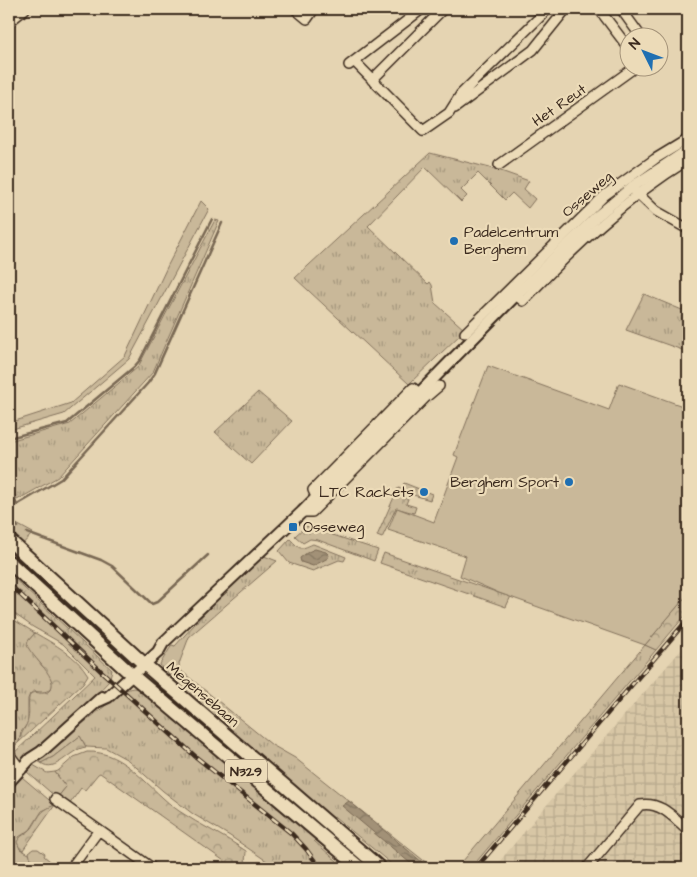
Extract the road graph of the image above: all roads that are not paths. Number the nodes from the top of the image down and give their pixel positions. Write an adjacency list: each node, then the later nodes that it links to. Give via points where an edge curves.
1 (25, 9): 10 (street)
2 (294, 9): 3 (street, via 307,18)
3 (314, 9)
4 (422, 9): 14 (street, via 351,63)
5 (443, 9): 14 (street)
6 (548, 9): 15 (street, via 462,94)
7 (599, 9): 12 (street)
8 (621, 9): 11 (street)
9 (562, 10): 15 (street, via 533,50)
10 (9, 22)
11 (635, 28)
12 (620, 37)
13 (620, 78): 19 (street, Het Reut)
14 (372, 80): 15 (street, via 423,131)
15 (449, 112)
16 (688, 139): 22 (street, Osseweg, via 606,195)
17 (688, 150): 20 (street, Osseweg)
18 (688, 160): 20 (street, Osseweg)
19 (499, 164)
20 (635, 191): 21 (street, via 656,211); 22 (street, Osseweg, via 596,217 520,298)
21 (688, 229)
22 (476, 329): 23 (street, Osseweg); 25 (street, Osseweg)
23 (465, 333)
24 (439, 386): 25 (street, Osseweg)
25 (422, 395): 26 (street, Osseweg, via 375,432); 26 (street, Osseweg, via 312,512)
26 (302, 512): 29 (street, Osseweg, via 163,643 154,647)
27 (9, 540): 29 (main road, Megensebaan / N329)
28 (9, 562): 30 (main road, Megensebaan / N329)
29 (142, 662): 30 (street, Osseweg); 40 (main road, Megensebaan / N329)
30 (130, 673): 32 (street, Osseweg, via 108,697 99,701 41,752 31,765); 39 (main road, Megensebaan / N329)
31 (9, 754): 32 (street)
32 (21, 770): 33 (street, Osseweg)
33 (9, 782)
34 (55, 799): 35 (street)
35 (99, 830): 37 (street); 38 (street)
36 (688, 830): 41 (street, via 664,810 650,803 640,805)
37 (71, 868)
38 (152, 868)
39 (360, 868)
40 (380, 868)
41 (588, 868)

